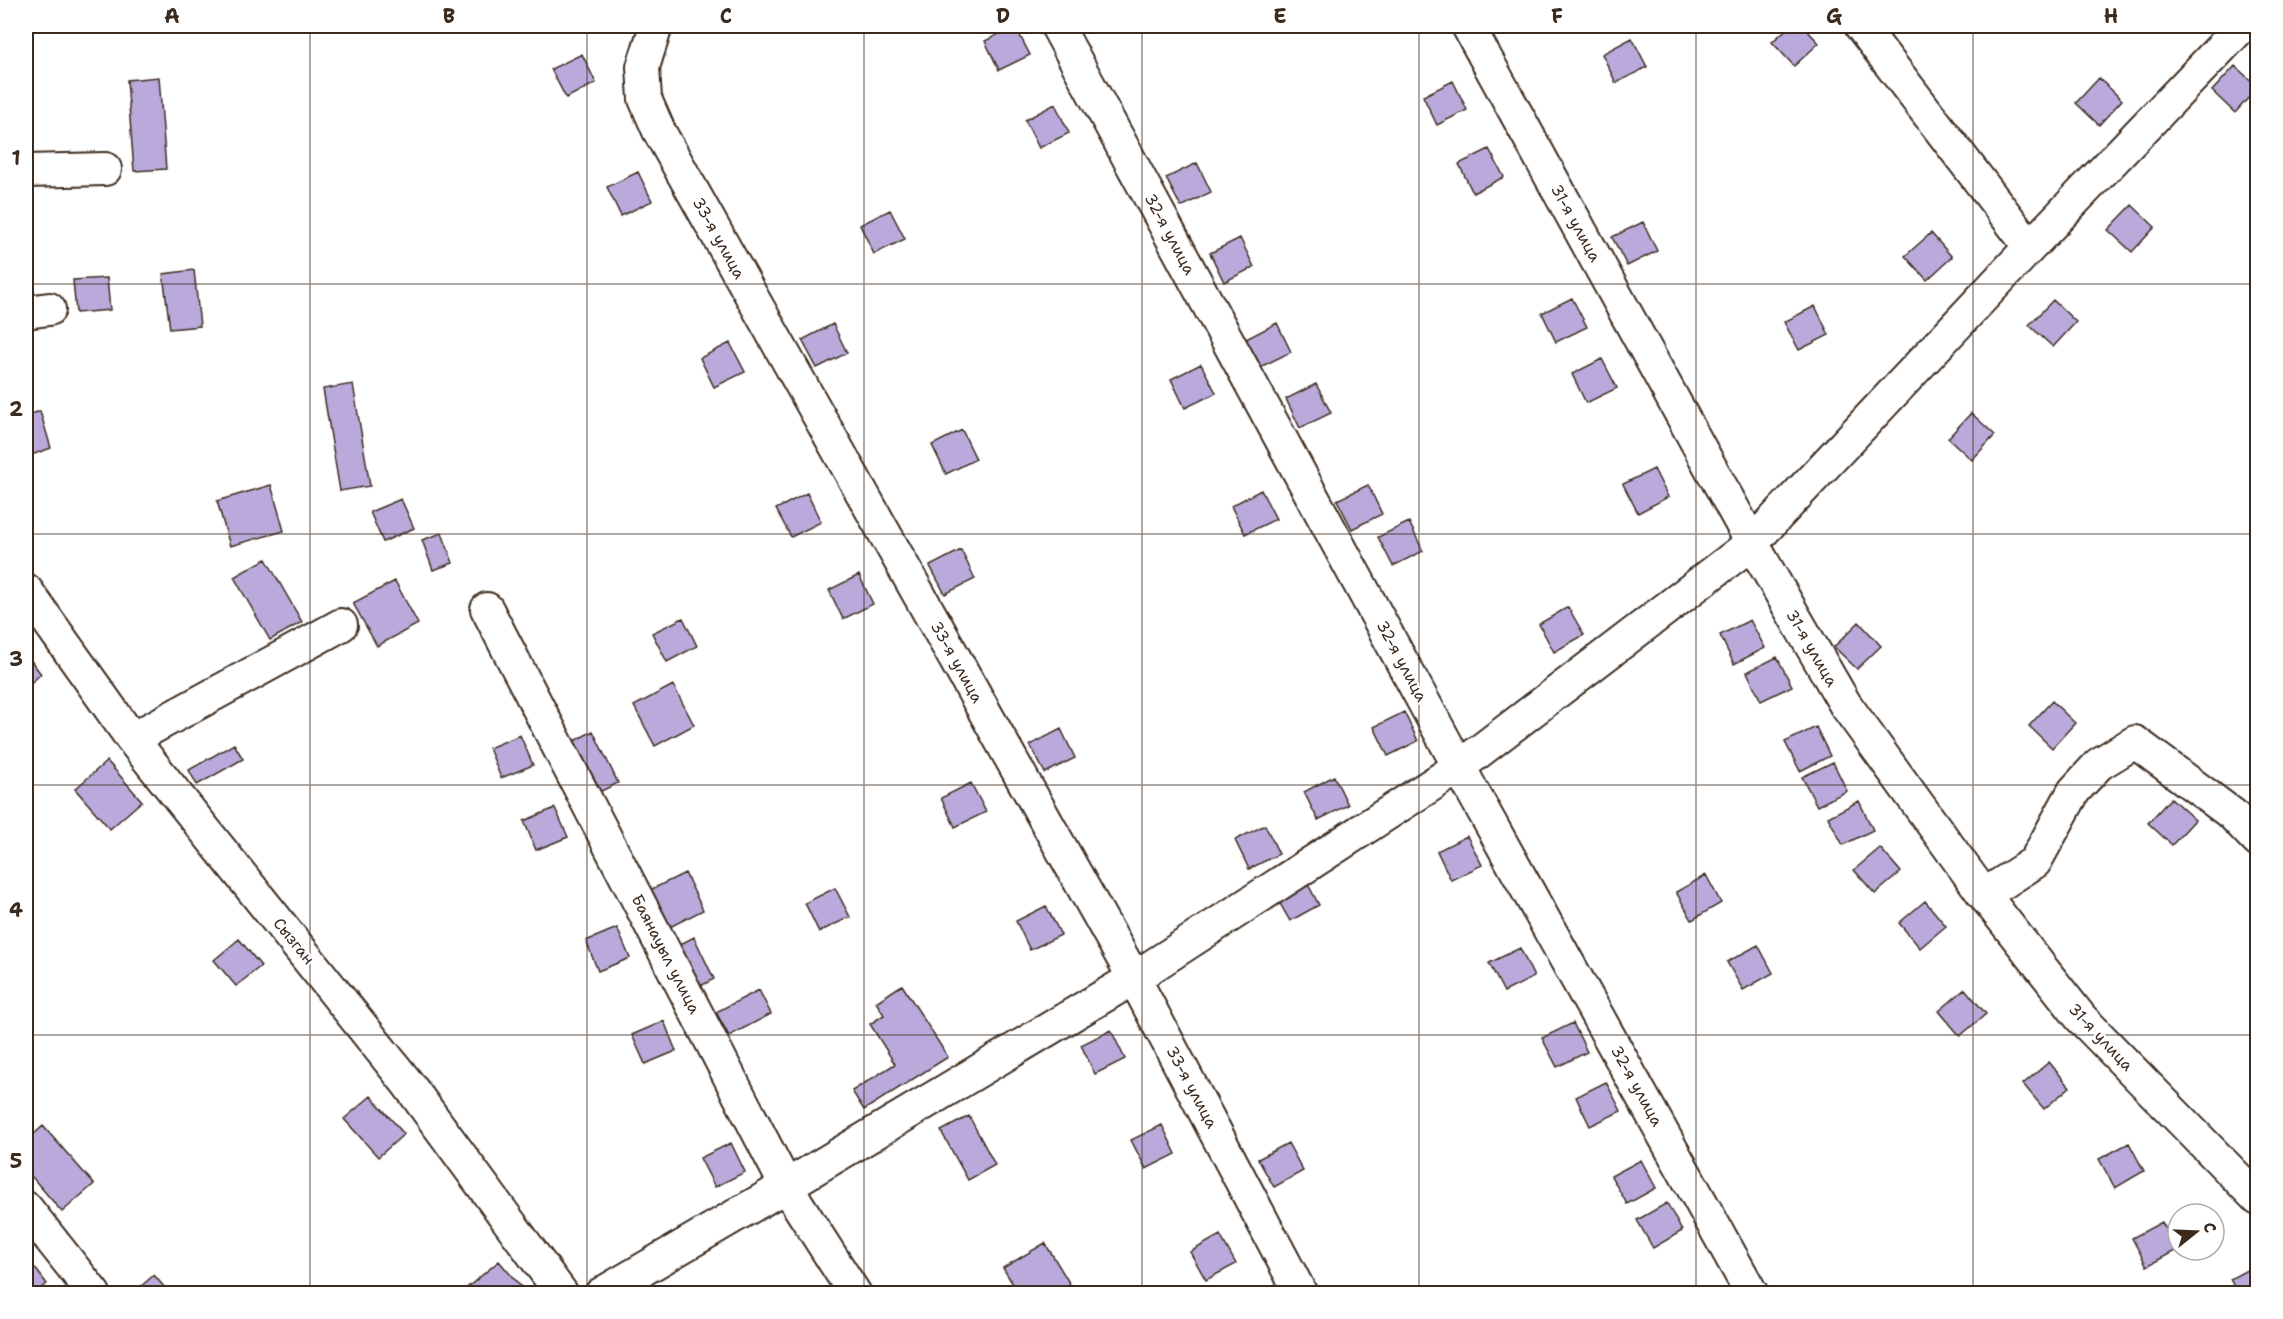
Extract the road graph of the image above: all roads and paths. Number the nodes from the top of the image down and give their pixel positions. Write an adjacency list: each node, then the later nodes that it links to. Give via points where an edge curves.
1 (658, 26): 17 (street, 33-я улица, via 643,67 645,99 659,131)
2 (1057, 26): 14 (street, 32-я улица)
3 (1468, 26): 9 (street, 31-я улица)
4 (1861, 26): 8 (street)
5 (2242, 26): 8 (street)
6 (105, 169): 7 (street)
7 (26, 171)
8 (2030, 247): 9 (street)
9 (1752, 543): 14 (street); 16 (street, 31-я улица, via 1845,704)
10 (26, 590): 13 (street, Сызган)
11 (487, 609): 18 (street, Баянауыл улица)
12 (341, 625): 13 (street)
13 (132, 739): 22 (street, Сызган, via 408,1084)
14 (1459, 767): 17 (street); 26 (street, 32-я улица)
15 (2258, 841): 16 (street, via 2232,814 2136,742 2099,764 2074,792 2035,862)
16 (1984, 895): 19 (street, 31-я улица, via 2081,1018)
17 (1134, 978): 18 (street); 25 (street, 33-я улица)
18 (786, 1186): 23 (street); 24 (street, Баянауыл улица)
19 (2258, 1199)
20 (26, 1208): 21 (street)
21 (94, 1293)
22 (562, 1293)
23 (601, 1293)
24 (855, 1293)
25 (1301, 1293)
26 (1752, 1293)

